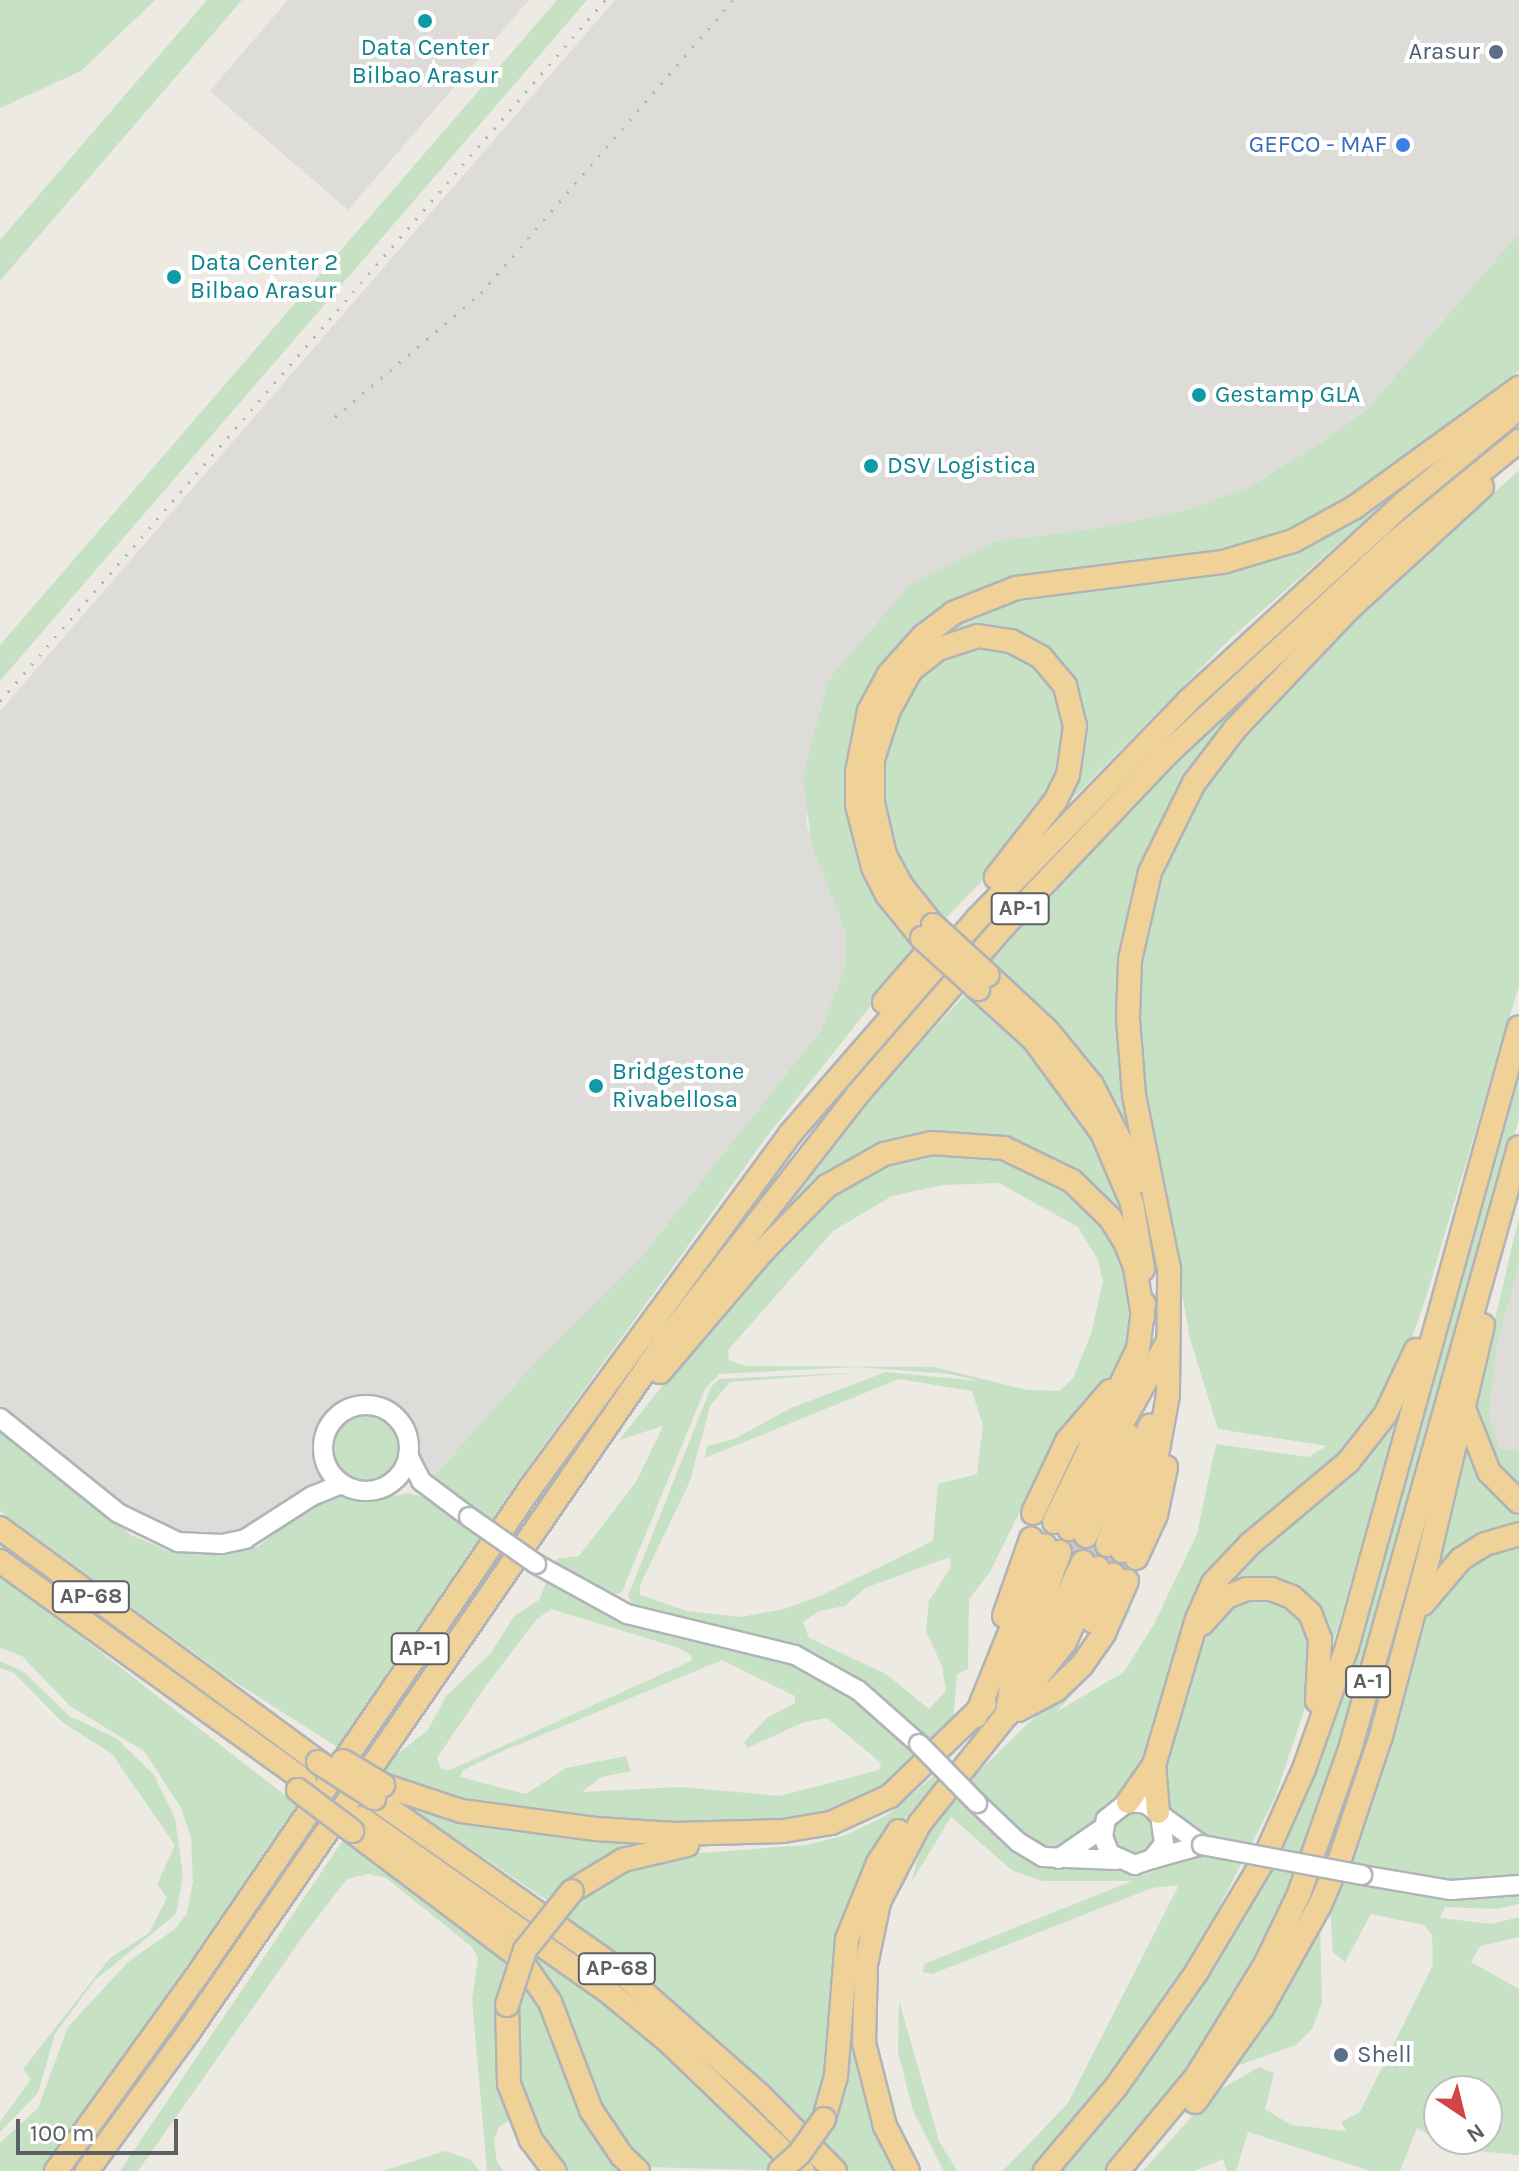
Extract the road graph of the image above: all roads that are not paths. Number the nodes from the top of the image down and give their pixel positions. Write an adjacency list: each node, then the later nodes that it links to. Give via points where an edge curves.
1 (1519, 388): 5 (highway, via 1355,507 1293,541 1223,562 1016,588 953,613 923,636 889,674 869,711 857,772 859,821 873,867 887,895)
2 (1519, 408): 8 (highway, AP-1, via 1352,550 1155,734 977,919)
3 (1519, 441): 17 (highway, AP-1, via 1395,542 1257,667 1003,927 769,1202)
4 (1519, 449): 11 (highway, via 1290,667 1235,729 1167,830 1136,917 1128,1018 1134,1095)
5 (928, 931): 6 (highway, bridge); 8 (highway, via 885,855 873,803 873,759 901,686 926,657 978,636 1011,641 1041,657 1065,686 1075,726 1068,775 1039,828 886,1000 822,1080)
6 (983, 982): 11 (highway, via 1047,1030 1092,1085 1121,1133); 13 (highway, via 1034,1040 1102,1133 1141,1239)
7 (1519, 1027): 12 (highway, A-1)
8 (791, 1133): 47 (highway, AP-1, via 531,1487 253,1895)
9 (1519, 1147): 56 (highway, A-1, via 1350,1749 1308,1869 1234,2018 1196,2077)
10 (1519, 1178): 15 (highway)
11 (1166, 1246): 14 (highway)
12 (1444, 1294): 31 (highway, via 1371,1436 1319,1490 1227,1565 1204,1600); 36 (highway, A-1, via 1347,1647)
13 (1143, 1316): 17 (highway, via 1125,1242 1110,1218 1072,1181 1004,1148 956,1141 908,1146 846,1173 804,1208 715,1305 623,1418); 27 (highway)
14 (1165, 1349): 27 (highway, via 1152,1420); 27 (highway, via 1092,1477); 27 (highway, via 1181,1379 1181,1401 1156,1515)
15 (1465, 1411): 24 (highway, via 1483,1463); 30 (highway)
16 (0, 1418): 23 (street, via 118,1513 178,1542 245,1539)
17 (593, 1443): 48 (highway, AP-1, via 197,2021)
18 (323, 1455): 19 (street, via 323,1440 334,1418 370,1405 395,1416 404,1427); 20 (street); 23 (street)
19 (408, 1455): 21 (street, via 397,1477); 22 (street, via 415,1472)
20 (342, 1484): 21 (street); 23 (street)
21 (375, 1489): 22 (street, via 412,1488)
22 (436, 1495): 43 (street, bridge, via 536,1564 627,1614 795,1655 858,1690 1031,1852)
23 (312, 1496)
24 (1519, 1502)
25 (0, 1528): 37 (highway, AP-68, bridge, via 183,1666)
26 (1519, 1534): 30 (highway, via 1485,1544 1447,1570)
27 (1085, 1535)
28 (1075, 1558): 32 (highway); 32 (highway, via 999,1634); 34 (highway, via 1012,1679); 34 (highway, via 1065,1642); 34 (highway, via 1095,1649 1071,1677)
29 (0, 1561): 40 (highway, AP-68)
30 (1411, 1626): 57 (highway, via 1364,1792 1320,1905 1224,2066)
31 (1192, 1637): 35 (highway); 36 (highway, via 1216,1605 1247,1589 1282,1592 1310,1613 1323,1654)
32 (1001, 1663): 33 (highway)
33 (985, 1704): 37 (highway, via 890,1796 831,1823 783,1831 675,1834 596,1829 461,1811); 49 (highway, bridge, via 928,1773 865,1820 788,1841 662,1848 602,1870 572,1891 525,1950 507,2005 509,2084 531,2140)
34 (1006, 1716): 51 (highway, bridge, via 912,1815 878,1863 840,1974 836,2076 824,2119 806,2147); 54 (highway, via 912,1835 870,1936 864,2043 885,2126)
35 (1154, 1765): 38 (highway); 39 (highway)
36 (1304, 1769): 55 (highway, A-1, via 1263,1861 1189,1985 1116,2087)
37 (378, 1792): 53 (highway, AP-68, via 617,1969 748,2084)
38 (1128, 1802): 39 (street, via 1146,1804); 41 (street, via 1112,1811)
39 (1159, 1814): 42 (street); 44 (street, via 1164,1844)
40 (356, 1824): 50 (highway, via 518,1956 550,2002 591,2110); 52 (highway, AP-68, via 606,1990 669,2042)
41 (1103, 1828): 43 (street); 45 (street, via 1106,1846)
42 (1202, 1845): 44 (street); 46 (street, bridge, via 1451,1890)
43 (1058, 1859): 45 (street)
44 (1152, 1859): 45 (street, via 1135,1865)
45 (1117, 1860)
46 (1519, 1885)
47 (56, 2171)
48 (87, 2171)
49 (554, 2171)
50 (638, 2171)
51 (780, 2171)
52 (803, 2171)
53 (835, 2171)
54 (908, 2171)
55 (1045, 2171)
56 (1118, 2171)
57 (1132, 2171)

